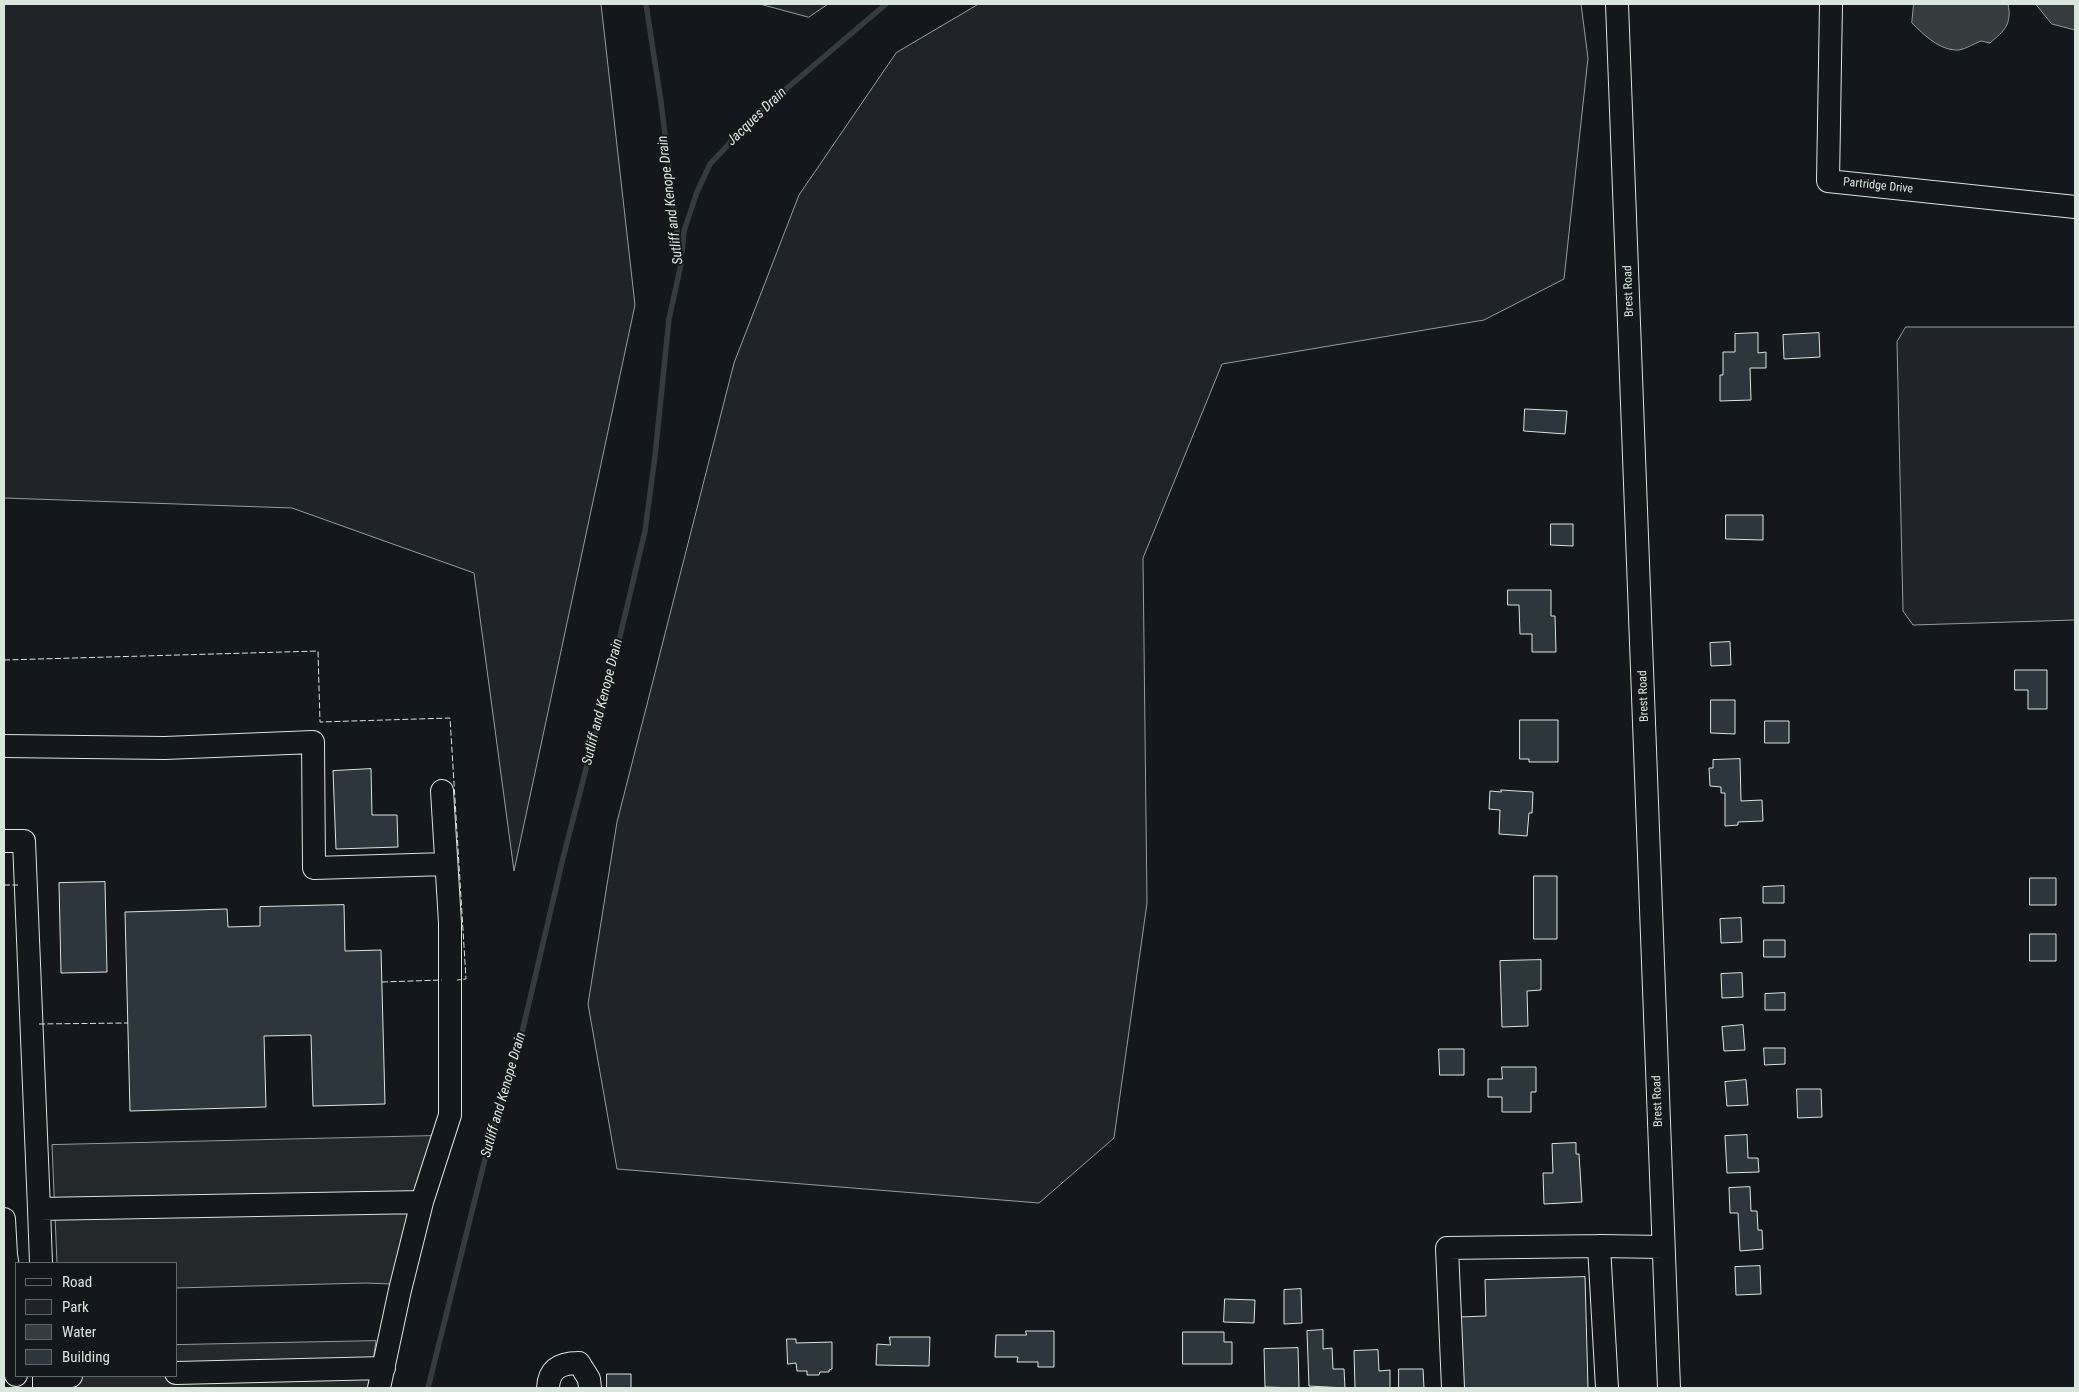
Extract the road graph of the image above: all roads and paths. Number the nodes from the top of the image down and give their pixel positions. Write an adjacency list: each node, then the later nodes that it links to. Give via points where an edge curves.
1 (1617, 4): 12 (street, Brest Road)
2 (1831, 4): 3 (street, Partridge Drive, via 1828,181)
3 (2075, 207)
4 (4, 746): 7 (street, via 165,748 313,742 314,868)
5 (442, 791): 7 (street)
6 (4, 841): 9 (street, via 24,841)
7 (446, 864): 8 (street, via 450,923 450,1115)
8 (422, 1202): 9 (street); 17 (street)
9 (39, 1209): 13 (street)
10 (4, 1219): 14 (street)
11 (1599, 1246): 12 (street); 21 (street, via 1447,1248); 22 (street)
12 (1664, 1248): 23 (street, Brest Road)
13 (41, 1262)
14 (15, 1338)
15 (178, 1373): 17 (street)
16 (64, 1377): 18 (street)
17 (382, 1378)
18 (44, 1380)
19 (548, 1388): 20 (street, via 553,1370 566,1363 579,1363 590,1378)
20 (590, 1388)
21 (1453, 1388)
22 (1606, 1388)
23 (1669, 1388)

